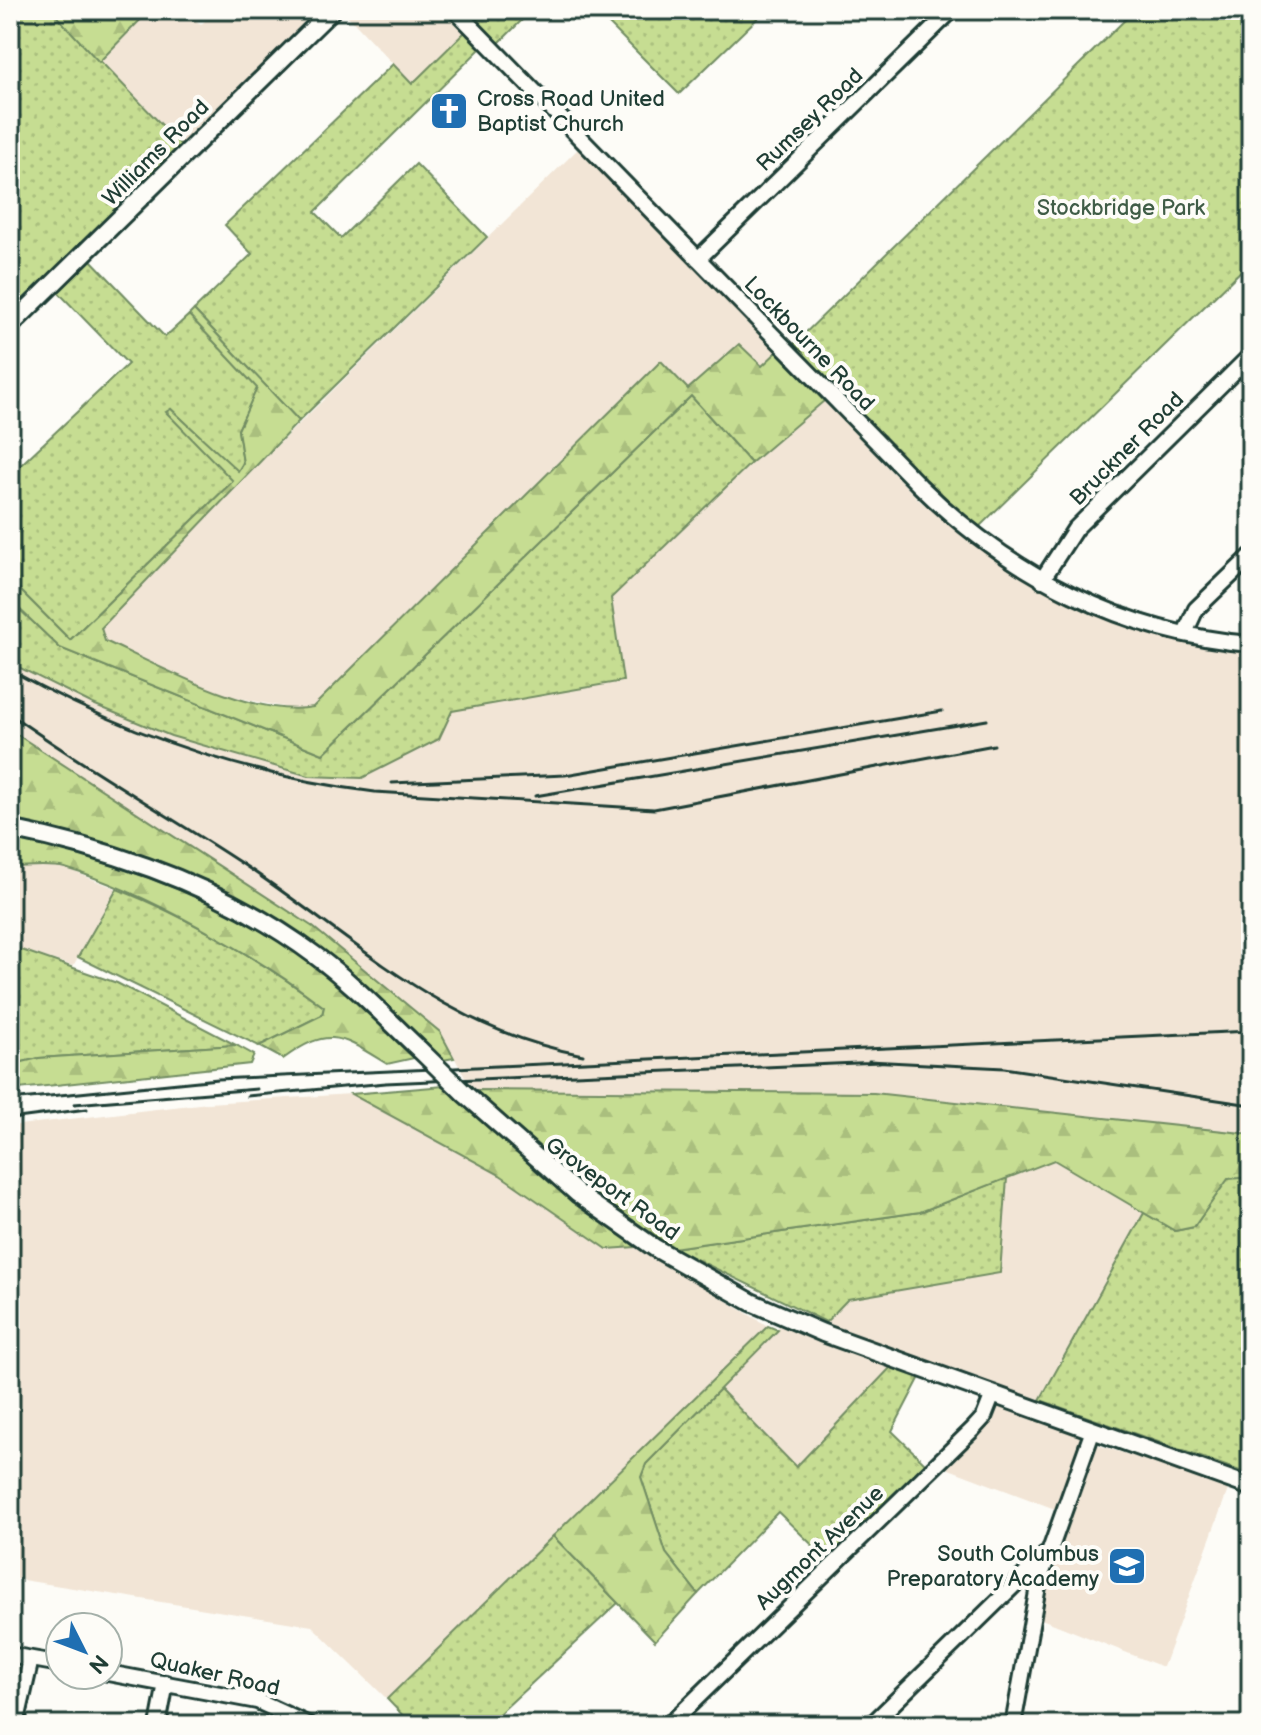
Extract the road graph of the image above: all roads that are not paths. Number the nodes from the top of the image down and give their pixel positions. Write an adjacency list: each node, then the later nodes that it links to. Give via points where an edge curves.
1 (332, 10): 5 (main road, Williams Road)
2 (455, 10): 4 (street, Lockbourne Road)
3 (952, 10): 4 (street, Rumsey Road)
4 (698, 259): 8 (street, Lockbourne Road, via 940,505 993,550)
5 (10, 326)
6 (1251, 355): 8 (street, Bruckner Road, via 1075,529)
7 (1251, 556): 9 (street, via 1196,609)
8 (1042, 580): 9 (street, Lockbourne Road, via 1118,614)
9 (1185, 633): 10 (street, Lockbourne Road)
10 (1251, 644)
11 (10, 829): 12 (main road, Groveport Road, bridge, via 128,860 229,902 319,958 578,1194 693,1271 823,1333)
12 (993, 1394): 13 (main road, Groveport Road); 24 (street, Augmont Avenue, via 984,1417)
13 (1093, 1430): 14 (main road, Groveport Road); 15 (street)
14 (1251, 1487)
15 (1048, 1552): 25 (street); 26 (street, via 1029,1621)
16 (10, 1655): 17 (street)
17 (31, 1659): 18 (street); 21 (street)
18 (44, 1661)
19 (124, 1676): 20 (street, Quaker Road)
20 (166, 1683): 22 (street); 23 (street, Quaker Road, via 257,1701)
21 (16, 1725)
22 (158, 1725)
23 (309, 1725)
24 (669, 1725)
25 (871, 1725)
26 (1013, 1725)

